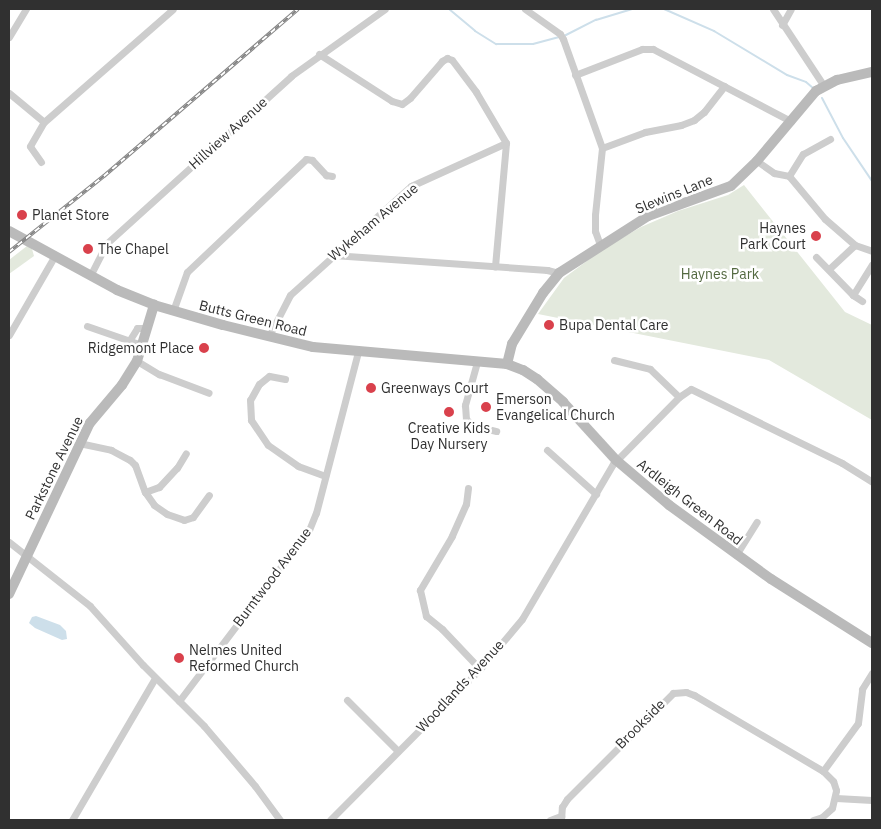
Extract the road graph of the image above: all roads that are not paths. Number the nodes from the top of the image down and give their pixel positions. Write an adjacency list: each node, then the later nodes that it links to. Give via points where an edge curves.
1 (26, 9): 8 (street)
2 (173, 9): 16 (street)
3 (385, 9): 9 (street, Hillview Avenue)
4 (525, 9): 11 (street, via 562,36)
5 (773, 9): 7 (street)
6 (791, 9): 7 (street)
7 (782, 25): 13 (street)
8 (9, 37)
9 (319, 54): 18 (street, via 392,101 402,104 447,58 452,60 476,92); 35 (street, Hillview Avenue, via 106,244)
10 (872, 72): 13 (street, Slewins Lane)
11 (575, 75): 12 (street, via 647,48); 19 (street)
12 (724, 86): 15 (street); 19 (street, via 694,120 645,132)
13 (824, 86): 15 (street, Slewins Lane)
14 (9, 93): 16 (street)
15 (790, 121): 20 (street, Slewins Lane)
16 (44, 122): 21 (street, via 30,146)
17 (830, 139): 23 (street, via 803,154)
18 (506, 143): 28 (street, Wykeham Avenue, via 411,186); 32 (street)
19 (602, 148): 26 (street, via 595,214 595,231)
20 (757, 161): 23 (street, via 774,173); 26 (street, Slewins Lane, via 731,186 648,216)
21 (41, 162)
22 (332, 176): 39 (street, via 306,159 187,272)
23 (789, 176): 25 (street, via 825,219)
24 (9, 230): 30 (street, Butts Green Road)
25 (855, 244): 27 (street); 33 (street)
26 (600, 245): 34 (street, Slewins Lane)
27 (872, 251)
28 (333, 255): 32 (street); 43 (street, Wykeham Avenue, via 290,295)
29 (816, 256): 33 (street)
30 (54, 257): 35 (street, Butts Green Road); 42 (street)
31 (872, 265): 36 (street)
32 (496, 267): 34 (street)
33 (829, 269): 36 (street)
34 (559, 273): 50 (street, Slewins Lane, via 516,338)
35 (90, 276): 38 (street, Butts Green Road)
36 (853, 295): 37 (street)
37 (862, 301)
38 (154, 305): 39 (street, Butts Green Road); 41 (street, Parkstone Avenue)
39 (174, 311): 43 (street, Butts Green Road)
40 (87, 326): 44 (street)
41 (146, 328): 44 (street, via 137,328); 45 (street, Parkstone Avenue)
42 (9, 335)
43 (269, 336): 46 (street, Butts Green Road, via 313,347)
44 (129, 341): 45 (street)
45 (142, 345): 47 (street, Parkstone Avenue)
46 (358, 352): 49 (street, Butts Green Road); 59 (street, Burntwood Avenue)
47 (137, 360): 52 (street, via 159,374); 55 (street, Parkstone Avenue, via 122,385 98,411)
48 (614, 360): 53 (street, via 650,368)
49 (477, 362): 50 (street, Butts Green Road); 54 (street, via 465,405 466,419 472,425)
50 (507, 364): 58 (street, Ardleigh Green Road, via 523,370 544,385)
51 (285, 379): 59 (street, via 269,376 259,384 250,400 251,420 268,445 298,466)
52 (209, 393)
53 (679, 396): 58 (street, Woodlands Avenue); 60 (street, via 691,389 842,463)
54 (496, 431)
55 (79, 443): 62 (street, via 111,450 130,460); 68 (street, Parkstone Avenue)
56 (547, 450): 63 (street)
57 (186, 454): 62 (street, via 159,487)
58 (616, 460): 63 (street, Woodlands Avenue); 67 (street, Ardleigh Green Road)
59 (326, 476): 75 (street, Burntwood Avenue, via 309,530)
60 (872, 482)
61 (468, 488): 71 (street, via 466,504 452,536 420,590 426,616 442,628)
62 (144, 492): 64 (street, via 154,505 184,520 193,517)
63 (596, 494): 71 (street, Woodlands Avenue, via 532,605)
64 (210, 495)
65 (757, 522): 67 (street)
66 (9, 542): 68 (street)
67 (736, 555): 70 (street, Ardleigh Green Road)
68 (28, 557): 69 (street, Parkstone Avenue); 73 (street, via 90,606)
69 (9, 594)
70 (872, 643)
71 (480, 669): 76 (street, Woodlands Avenue)
72 (872, 673): 77 (street, via 862,689 858,723)
73 (155, 678): 75 (street); 81 (street)
74 (347, 700): 76 (street)
75 (179, 701): 82 (street, via 255,786)
76 (398, 751): 83 (street, Woodlands Avenue)
77 (823, 771): 78 (street, via 834,781); 80 (street, Brookside, via 694,694 673,692 587,776 567,800)
78 (836, 798): 79 (street); 85 (street, via 832,808)
79 (872, 800)
80 (561, 818): 84 (street)
81 (72, 820)
82 (280, 820)
83 (330, 820)
84 (550, 820)
85 (813, 820)

